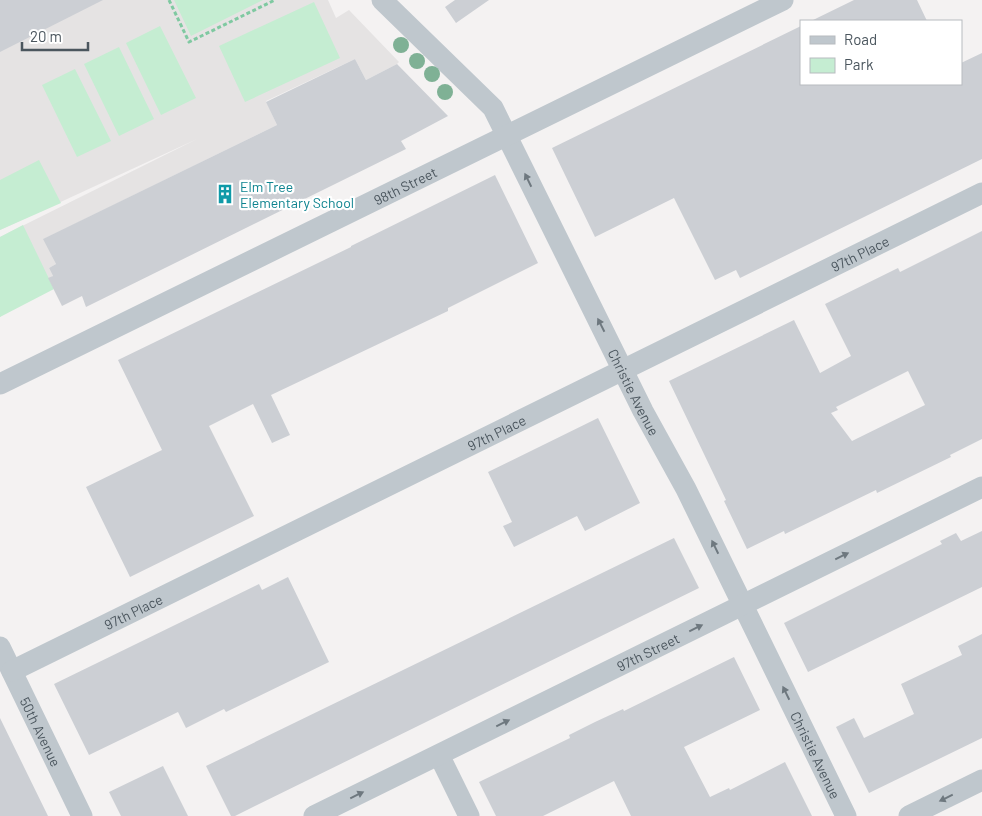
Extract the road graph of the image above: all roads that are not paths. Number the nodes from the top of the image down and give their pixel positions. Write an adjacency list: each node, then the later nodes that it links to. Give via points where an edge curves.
1 (382, 0): 3 (street, Christie Avenue, via 493,108)
2 (783, 0): 3 (street, 98th Street)
3 (506, 136): 5 (street, Christie Avenue, one-way to 3); 6 (street, 98th Street)
4 (982, 193): 5 (street, 97th Place)
5 (623, 370): 8 (street, Christie Avenue, one-way to 5); 10 (street, 97th Place)
6 (0, 384)
7 (982, 487): 8 (street, 97th Street, one-way to 7)
8 (743, 605): 11 (street, 97th Street, one-way to 8); 16 (street, Christie Avenue, one-way to 8)
9 (0, 647): 10 (street, 50th Avenue)
10 (12, 671): 13 (street, 50th Avenue)
11 (439, 755): 14 (street, 97th Street, one-way to 11); 15 (street)
12 (982, 780): 17 (street, one-way to 17)
13 (82, 816)
14 (314, 816)
15 (469, 816)
16 (846, 816)
17 (909, 816)

